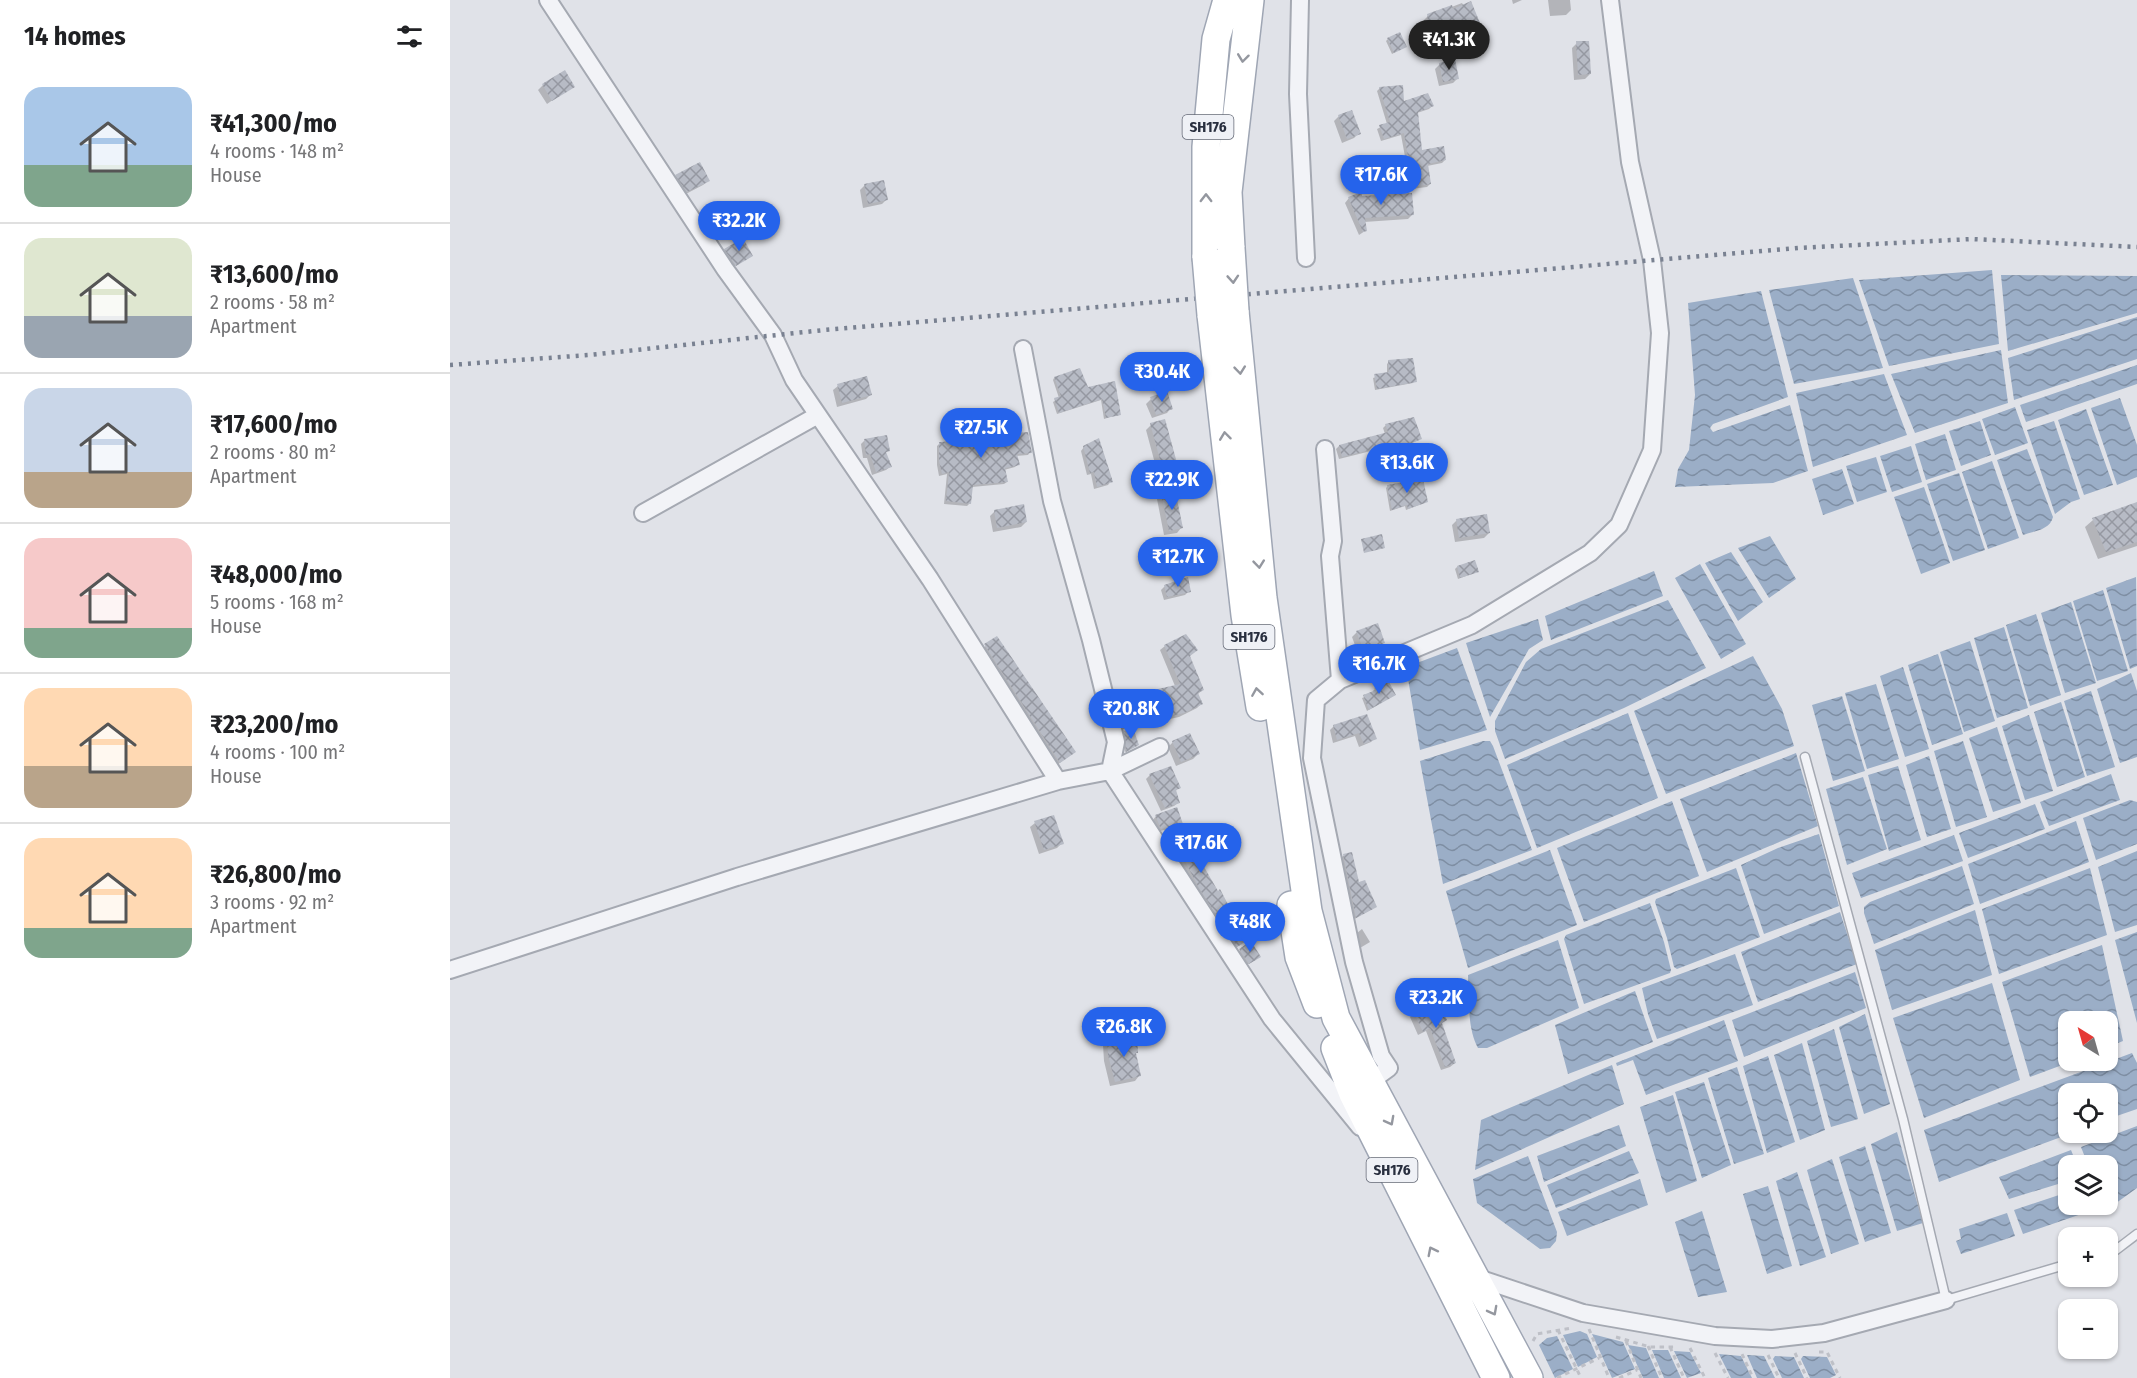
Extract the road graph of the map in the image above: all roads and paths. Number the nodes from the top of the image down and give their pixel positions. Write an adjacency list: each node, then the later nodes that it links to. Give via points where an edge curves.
1 (549, 0): 9 (street, via 773,336 794,380)
2 (1227, 0): 6 (main road, SH176, one-way to 2, via 1206,147 1216,39)
3 (1250, 0): 6 (main road, one-way to 6)
4 (1300, 0): 7 (street, via 1298,94)
5 (1610, 0): 12 (street, via 1630,162 1652,260 1660,333 1652,450 1619,525 1590,553 1472,625)
6 (1219, 252): 18 (main road, SH176, bridge, via 1245,615 1299,957)
7 (1306, 258)
8 (1023, 349): 15 (street, via 1052,501 1116,742)
9 (818, 415): 11 (street); 16 (street, via 930,579)
10 (1325, 449): 12 (street)
11 (643, 513)
12 (1340, 680): 18 (street, via 1316,700 1312,758 1354,962 1381,1056 1389,1068)
13 (1160, 747): 15 (street)
14 (1805, 757): 24 (lane, via 1903,1119)
15 (1110, 771): 16 (street); 19 (street, via 1272,1019)
16 (1058, 781): 17 (street, via 737,877)
17 (450, 970)
18 (1361, 1088): 19 (main road, SH176); 23 (main road, one-way to 23)
19 (1387, 1160): 38 (main road, SH176, one-way to 19)
20 (2137, 1234): 21 (lane)
21 (2118, 1248)
22 (2058, 1267): 24 (lane)
23 (1475, 1277): 24 (street, via 1583,1313 1726,1337 1772,1339 1824,1333); 39 (main road, one-way to 39)
24 (1946, 1300)
25 (1588, 1328): 36 (path)
26 (1558, 1330): 41 (path)
27 (1626, 1341): 37 (path)
28 (1648, 1346): 45 (path)
29 (1670, 1347): 46 (path)
30 (1690, 1348): 47 (path)
31 (1713, 1348): 48 (path)
32 (1740, 1349): 49 (path)
33 (1766, 1350): 50 (path)
34 (1794, 1351): 51 (path)
35 (1827, 1352): 52 (path)
36 (1600, 1358): 40 (path); 42 (path)
37 (1637, 1370): 43 (path); 44 (path)
38 (1496, 1378)
39 (1529, 1378)
40 (1557, 1378)
41 (1581, 1378)
42 (1609, 1378)
43 (1619, 1378)
44 (1641, 1378)
45 (1662, 1378)
46 (1684, 1378)
47 (1705, 1378)
48 (1728, 1378)
49 (1754, 1378)
50 (1779, 1378)
51 (1807, 1378)
52 (1840, 1378)

